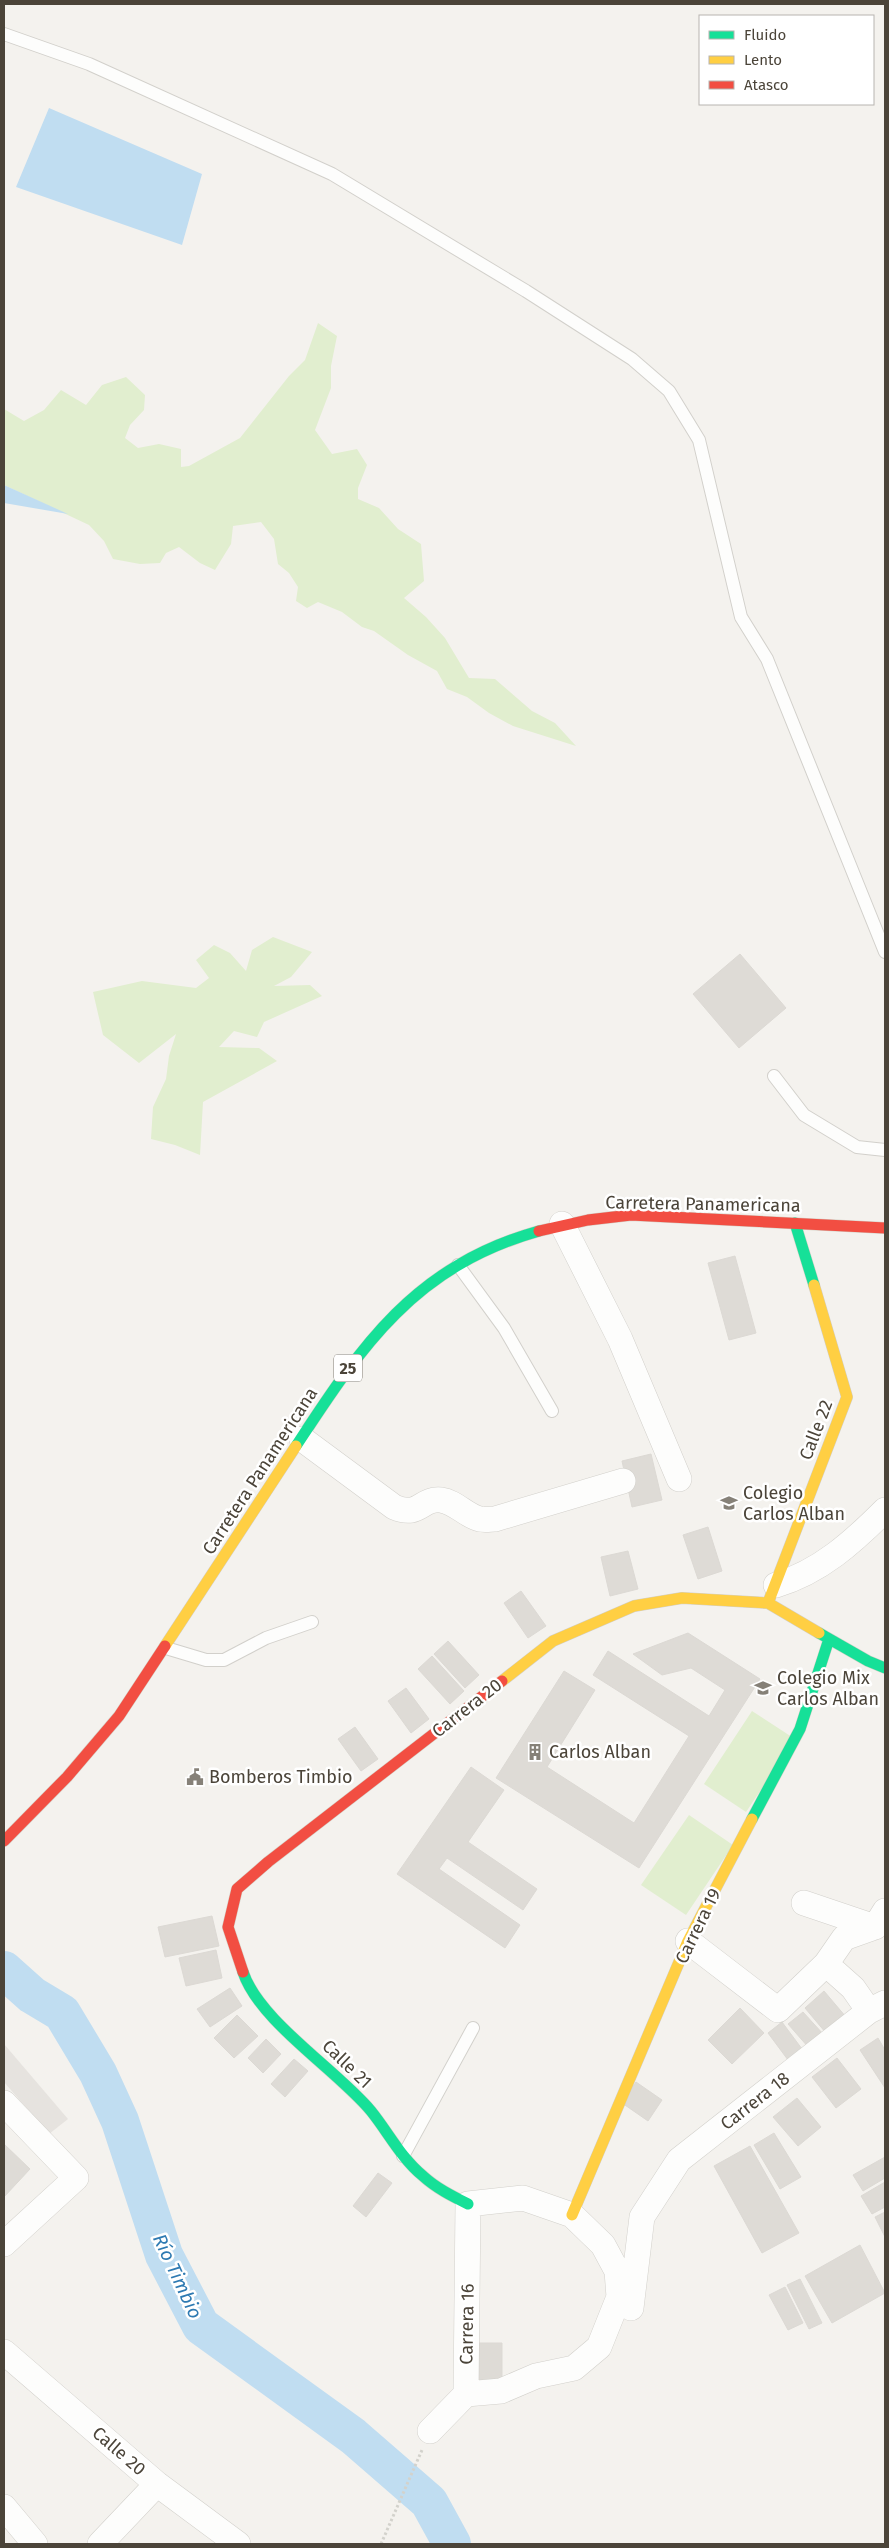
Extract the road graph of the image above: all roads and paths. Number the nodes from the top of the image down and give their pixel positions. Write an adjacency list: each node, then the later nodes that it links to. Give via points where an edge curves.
1 (4, 34): 2 (lane, via 89,64 332,174 624,354 669,391 699,440 741,617 767,659)
2 (885, 952)
3 (774, 1076): 4 (lane, via 804,1115 857,1147)
4 (885, 1150)
5 (795, 1223): 6 (main road, Carretera Panamericana / 25, via 615,1216); 7 (main road, Carretera Panamericana / 25); 14 (main road, Calle 22, via 847,1397)
6 (562, 1224): 8 (main road, Carretera Panamericana / 25); 11 (street, via 620,1339)
7 (885, 1228)
8 (458, 1265): 9 (lane, via 504,1328); 10 (main road, Carretera Panamericana / 25, via 416,1294 377,1331 344,1373)
9 (552, 1411)
10 (302, 1439): 12 (street, via 394,1507 406,1512 431,1500 442,1500 479,1519 495,1519); 17 (main road, Carretera Panamericana / 25)
11 (679, 1479)
12 (623, 1481)
13 (885, 1510): 14 (street, via 849,1545)
14 (772, 1594): 16 (main road); 22 (main road, Carrera 20, via 682,1598 634,1606 553,1641 237,1889)
15 (312, 1622): 17 (lane, via 266,1638 224,1660 206,1660)
16 (829, 1639): 18 (main road); 23 (main road, Carrera 19, via 800,1729)
17 (166, 1648): 19 (main road, Carretera Panamericana / 25, via 119,1716 67,1777)
18 (885, 1668)
19 (4, 1841)
20 (804, 1903): 21 (street)
21 (880, 1919): 24 (street, via 844,1938)
22 (228, 1927): 28 (main road, Calle 21, via 247,1985 277,2021 370,2110)
23 (688, 1941): 24 (street, via 778,2010); 30 (main road, Carrera 19)
24 (826, 1964): 25 (street)
25 (877, 2007): 32 (street, Carrera 18, via 679,2160 642,2217 631,2308)
26 (473, 2028): 28 (lane)
27 (4, 2103): 31 (street, via 76,2178)
28 (402, 2156): 29 (main road, Calle 21, via 442,2191)
29 (468, 2204): 30 (street, via 523,2198); 34 (street, Carrera 16)
30 (572, 2215): 32 (street, via 603,2245 616,2271 619,2297)
31 (4, 2244)
32 (599, 2347): 34 (street, via 574,2368 536,2376 501,2390)
33 (4, 2352): 36 (street, Calle 20)
34 (466, 2394): 35 (street)
35 (430, 2431): 41 (path)
36 (157, 2484): 39 (street); 40 (street, Calle 20)
37 (4, 2507): 38 (street)
38 (36, 2544)
39 (100, 2544)
40 (238, 2544)
41 (381, 2544)

